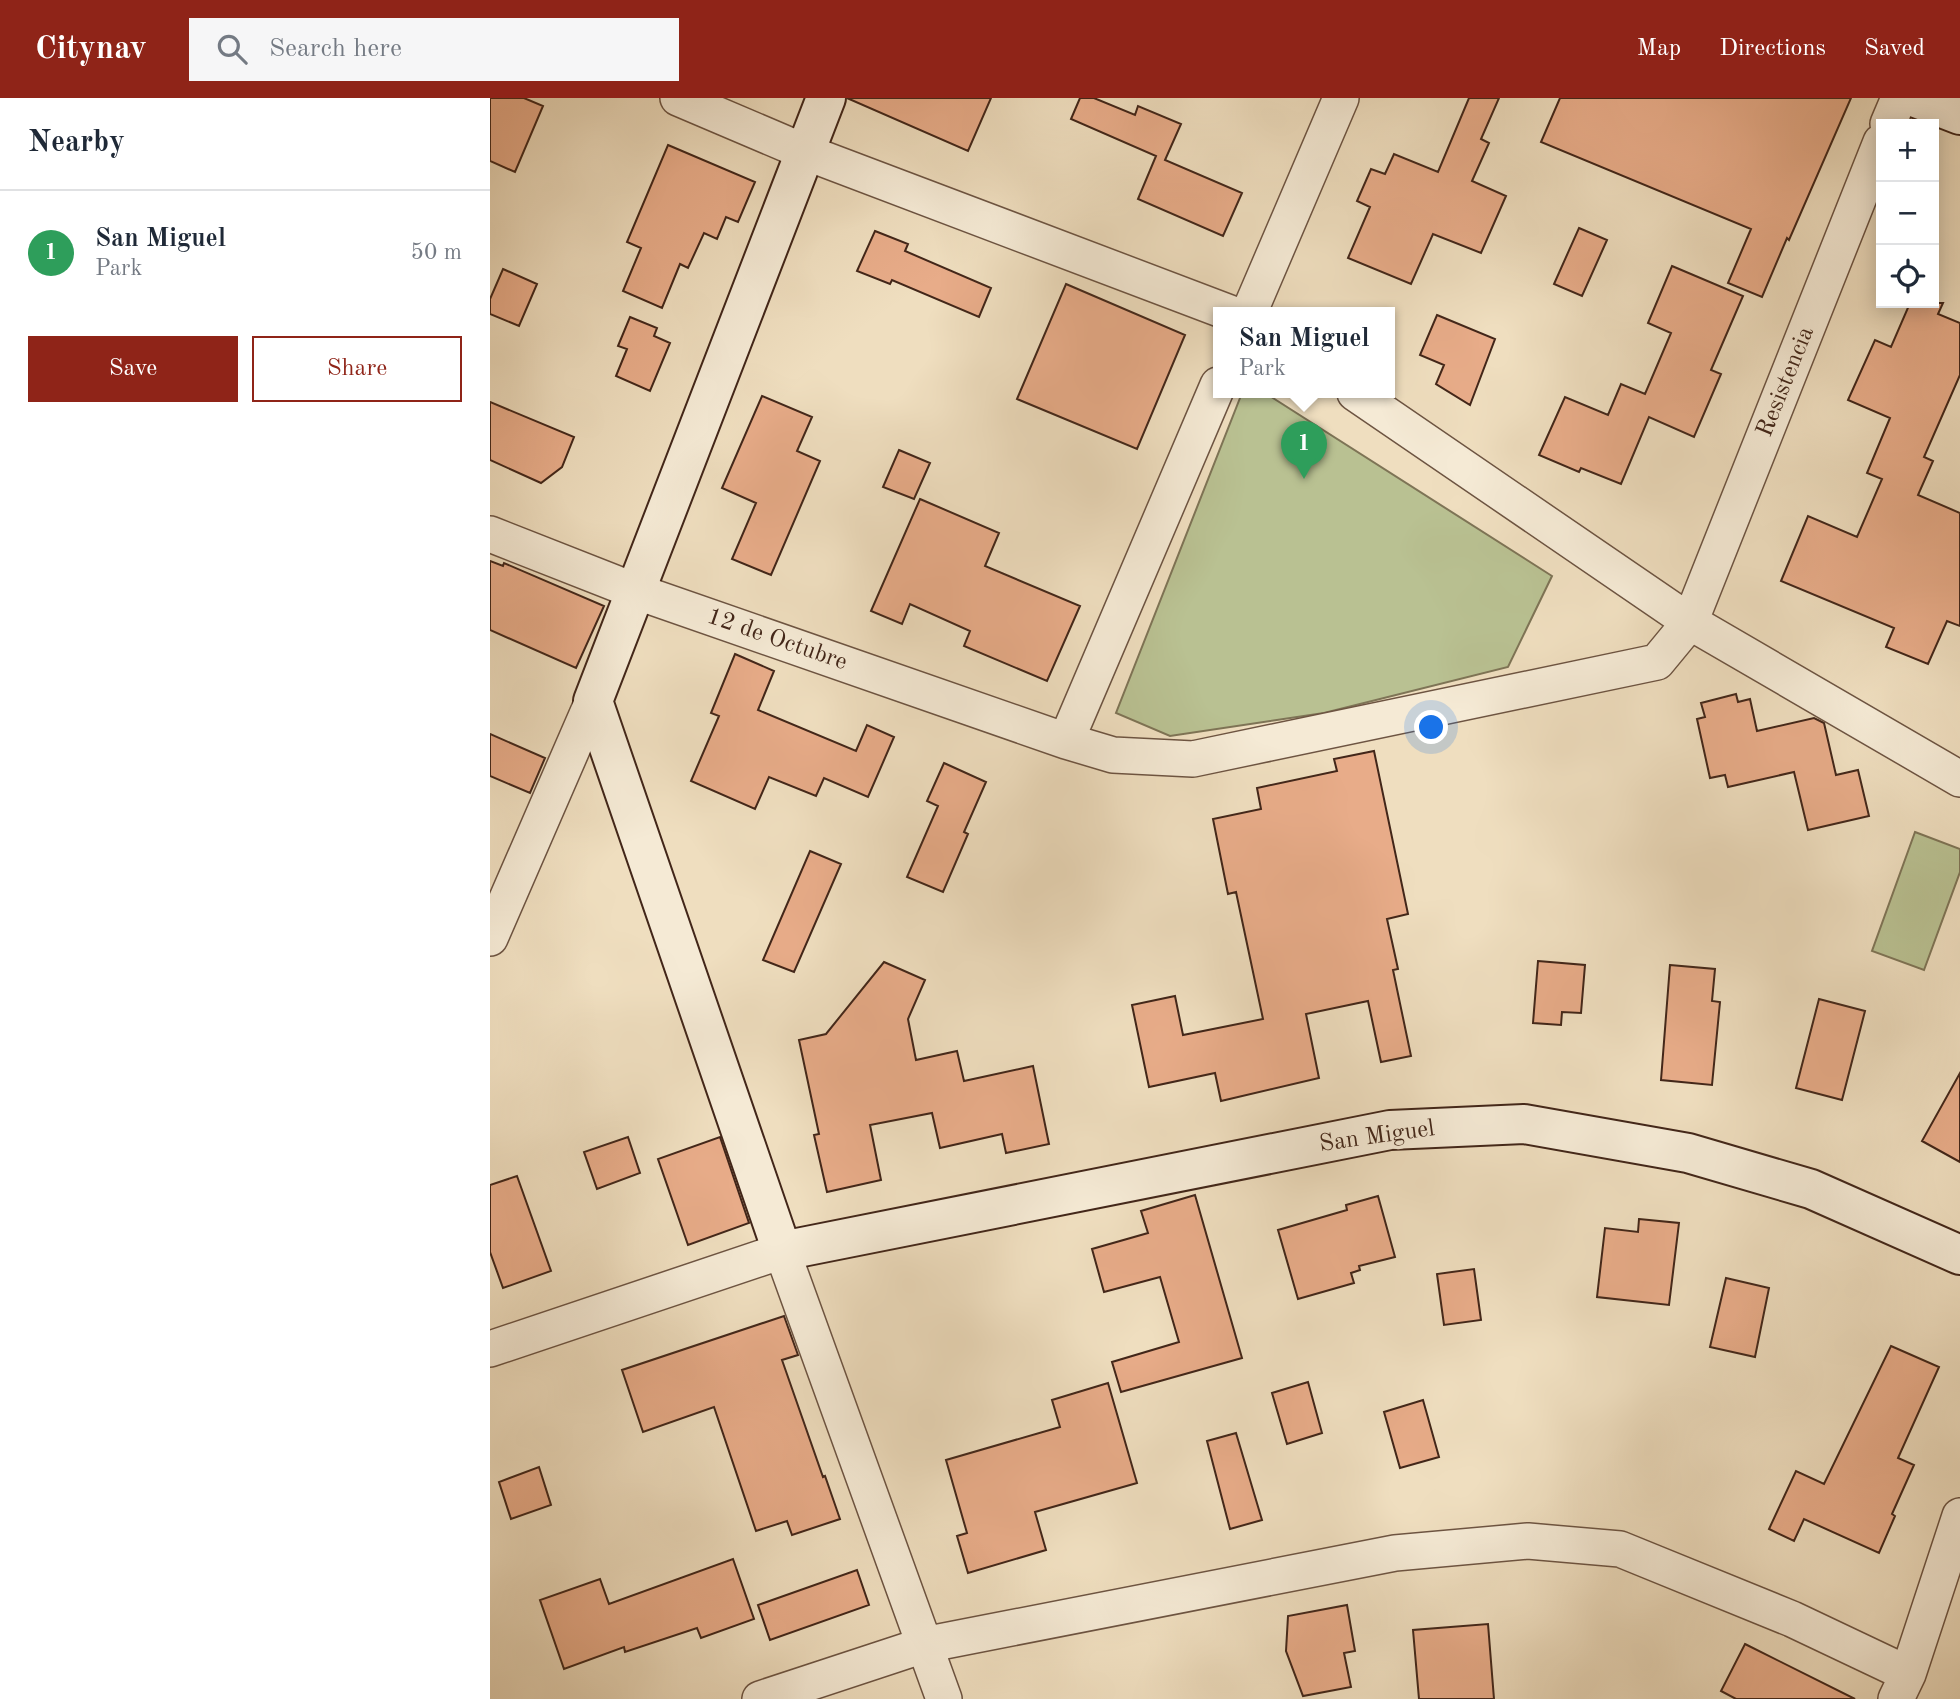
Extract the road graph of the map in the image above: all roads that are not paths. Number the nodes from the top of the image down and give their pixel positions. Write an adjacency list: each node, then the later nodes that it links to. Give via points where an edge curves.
1 (678, 98): 8 (street)
2 (826, 98): 8 (street)
3 (1341, 98): 11 (street)
4 (1899, 98): 7 (street)
5 (1916, 98): 6 (street)
6 (1960, 115)
7 (1890, 119)
8 (805, 152): 10 (street); 15 (street)
9 (1876, 155): 16 (street, Resistencia)
10 (1214, 307)
11 (1252, 307)
12 (1213, 397): 18 (street)
13 (1362, 398): 16 (street)
14 (490, 534): 15 (street, 12 de Octubre)
15 (635, 591): 17 (street); 18 (street, 12 de Octubre)
16 (1690, 622): 18 (street, Resistencia, via 1657,662 1193,759 1113,755); 19 (street)
17 (593, 701): 20 (street); 21 (street)
18 (1066, 741)
19 (1960, 779)
20 (490, 938)
21 (782, 1251): 22 (street, San Miguel, via 1390,1130 1524,1124 1688,1153 1811,1189); 23 (street); 25 (street)
22 (1960, 1255)
23 (490, 1349)
24 (1960, 1516): 26 (street)
25 (924, 1645): 26 (street, via 1395,1553 1528,1541 1619,1549 1792,1619); 27 (street); 28 (street)
26 (1902, 1687)
27 (760, 1699)
28 (944, 1699)

